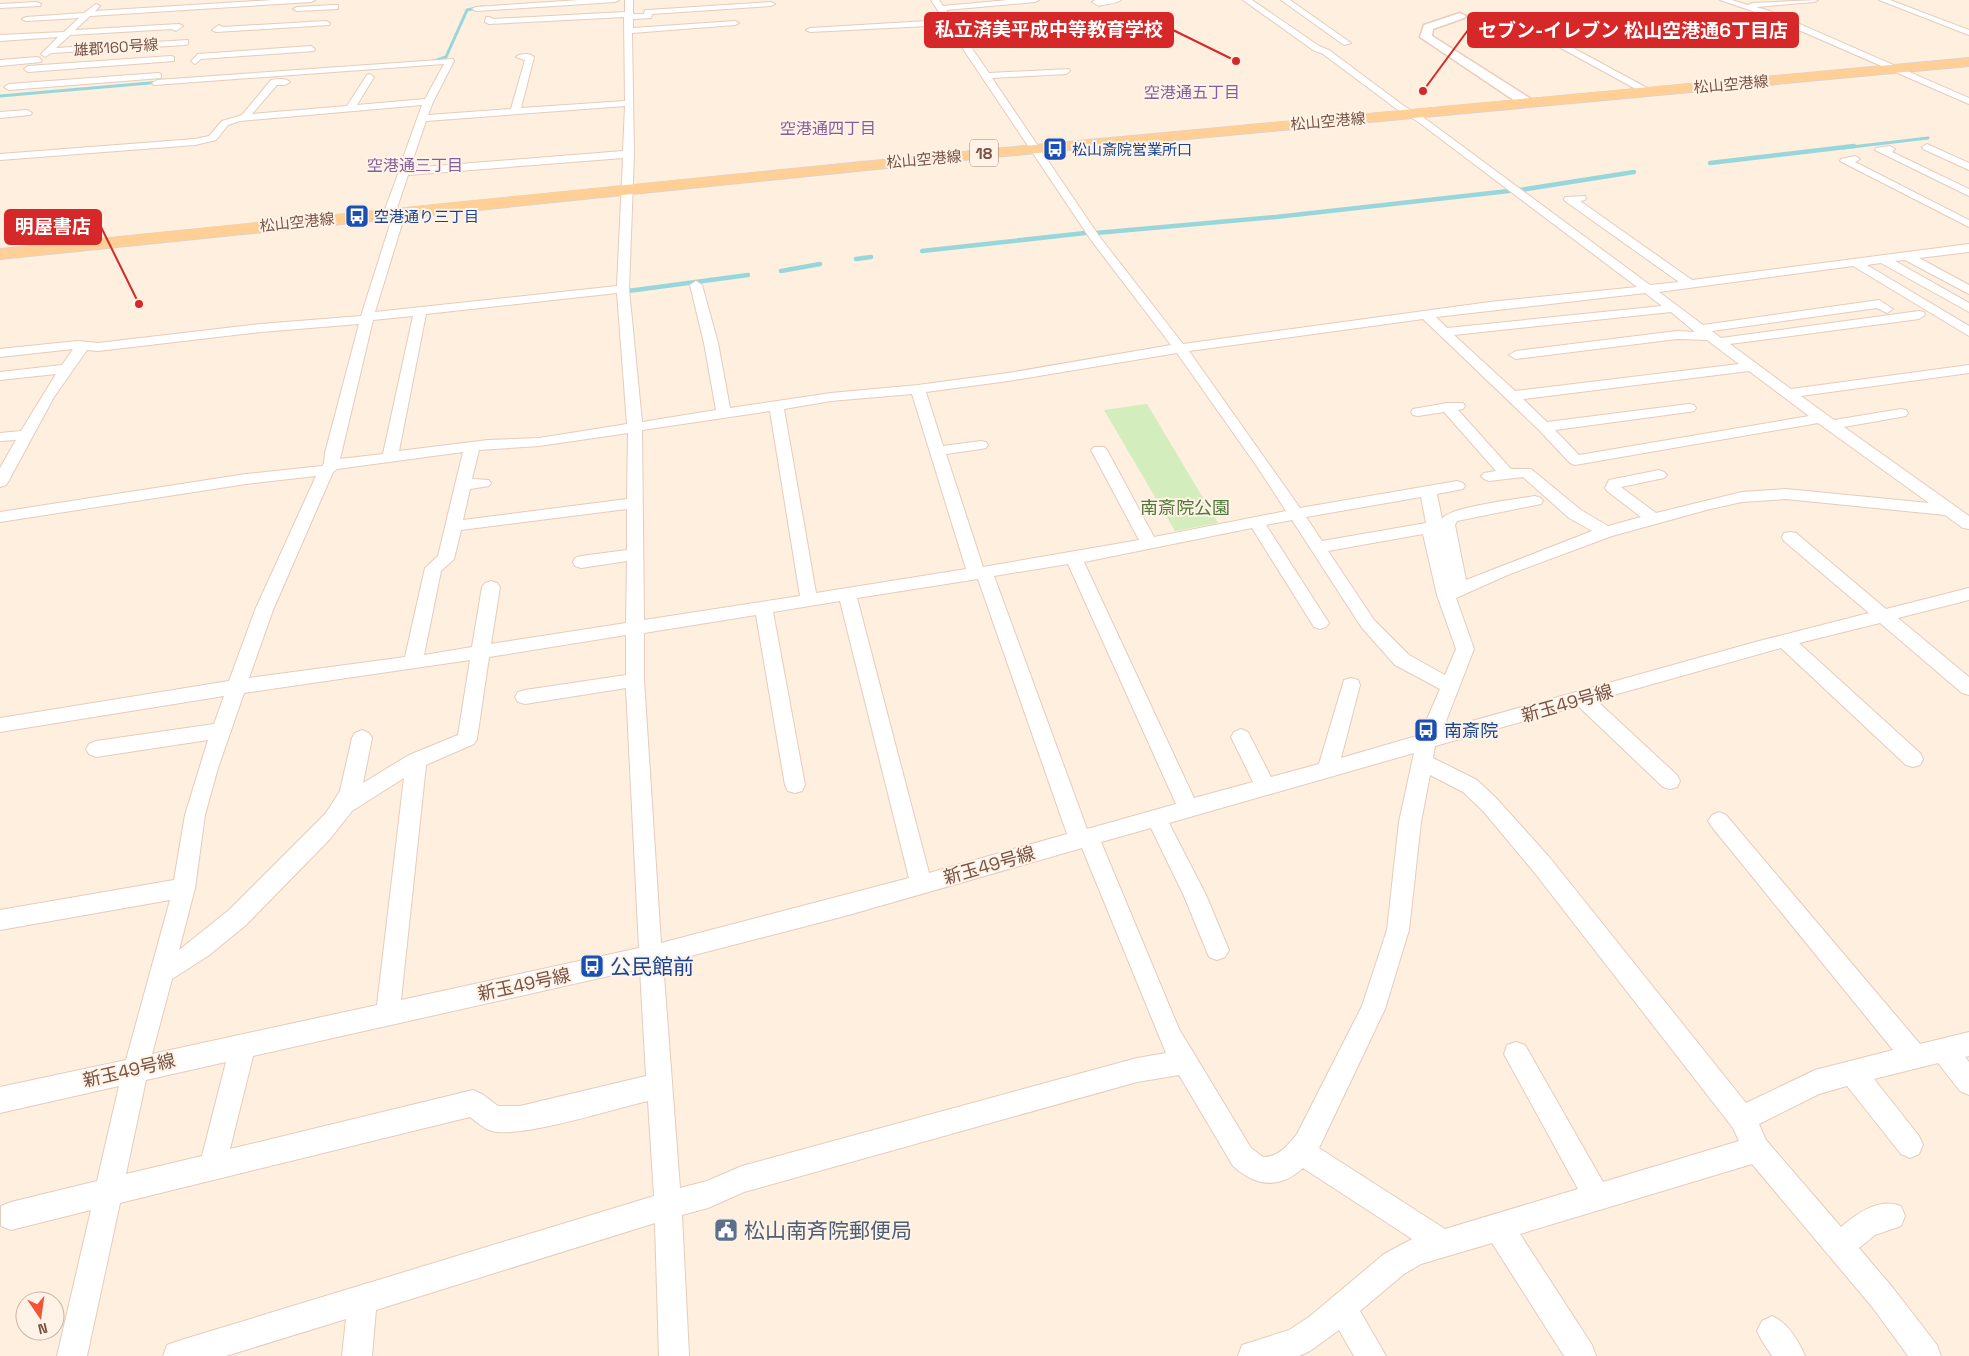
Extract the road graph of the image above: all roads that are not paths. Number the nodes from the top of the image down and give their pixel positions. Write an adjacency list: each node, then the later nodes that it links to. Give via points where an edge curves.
1 (103, 0): 25 (street)
2 (311, 0): 25 (street)
3 (615, 0): 15 (street)
4 (629, 0): 28 (street)
5 (935, 0): 19 (street)
6 (1034, 0): 20 (street)
7 (1117, 0): 18 (street, via 1096,2)
8 (1247, 0): 77 (street)
9 (1285, 0): 34 (street, via 1295,10)
10 (1724, 0): 22 (street)
11 (1814, 0): 13 (street)
12 (1882, 0): 42 (street)
13 (1785, 1): 22 (street)
14 (337, 3): 26 (street); 32 (street)
15 (570, 3): 27 (street)
16 (37, 4): 21 (street)
17 (771, 4): 28 (street, via 648,12 648,16)
18 (1099, 4)
19 (943, 5): 20 (street); 31 (street)
20 (991, 5)
21 (0, 6)
22 (1743, 6): 57 (street, via 1767,13)
23 (476, 9): 27 (street)
24 (44, 10): 25 (street)
25 (90, 12): 30 (street); 43 (street)
26 (232, 14)
27 (491, 14): 28 (street, via 489,22)
28 (628, 15): 40 (street)
29 (1460, 16): 72 (street, via 1428,27 1426,37)
30 (26, 19)
31 (950, 22): 38 (street); 41 (street)
32 (326, 23): 35 (street, via 216,30); 47 (street)
33 (736, 23): 40 (street)
34 (1323, 26): 36 (street); 45 (street, via 1344,41)
35 (219, 27)
36 (1313, 27)
37 (176, 29): 43 (street, via 179,26)
38 (810, 30)
39 (993, 30): 41 (street)
40 (628, 31): 73 (street)
41 (957, 32): 61 (street)
42 (1969, 33)
43 (66, 34): 44 (street); 49 (street)
44 (0, 38)
45 (1332, 40)
46 (1542, 40): 67 (street, via 1551,39 1577,51 1597,67)
47 (316, 41): 53 (street, via 252,55 198,57); 56 (street)
48 (180, 43): 49 (street, 雄郡160号線)
49 (47, 51): 52 (street)
50 (520, 57): 75 (street, via 530,57)
51 (172, 59): 58 (street)
52 (38, 60): 55 (street); 58 (street)
53 (195, 61)
54 (1969, 62): 57 (main road, 松山空港線 / 18)
55 (0, 63)
56 (300, 67): 62 (street); 71 (street, via 450,61)
57 (1896, 69): 67 (main road, 松山空港線 / 18); 70 (street)
58 (28, 70): 60 (street); 66 (street)
59 (1066, 71): 61 (street)
60 (0, 72)
61 (987, 76): 81 (street)
62 (241, 77): 65 (street); 66 (street)
63 (370, 78): 74 (street)
64 (285, 82): 69 (street, via 274,82)
65 (234, 87)
66 (5, 89)
67 (1646, 91): 72 (main road, 松山空港線 / 18)
68 (277, 93): 69 (street)
69 (264, 94): 79 (street)
70 (1969, 101)
71 (428, 102): 74 (street); 80 (street)
72 (1526, 102): 77 (main road, 松山空港線 / 18)
73 (630, 103): 75 (street); 84 (street)
74 (350, 109): 79 (street)
75 (515, 112): 80 (street)
76 (27, 113): 78 (street)
77 (1410, 113): 81 (main road, 松山空港線 / 18); 106 (street)
78 (0, 115)
79 (244, 118): 85 (street, via 229,121 212,138 195,142)
80 (422, 118): 87 (street)
81 (1036, 148): 90 (main road, 松山空港線 / 18); 125 (street, via 1094,238)
82 (1890, 149): 89 (street, via 1880,150)
83 (1927, 150): 88 (street, via 1938,152)
84 (629, 154): 87 (street); 90 (street)
85 (0, 157)
86 (1855, 160): 93 (street, via 1845,161 1926,198)
87 (402, 172): 92 (street)
88 (1967, 177): 89 (street)
89 (1952, 185)
90 (628, 188): 92 (main road, 松山空港線 / 18); 105 (street)
91 (1582, 198): 95 (street, via 1569,199)
92 (395, 212): 98 (main road, 松山空港線 / 18); 116 (street)
93 (1969, 224)
94 (1626, 228): 95 (street)
95 (1613, 230): 103 (street)
96 (1969, 248): 97 (street)
97 (1951, 251): 99 (street); 101 (street)
98 (0, 254)
99 (1907, 256): 100 (street); 107 (street)
100 (1883, 259): 102 (street); 107 (street)
101 (1969, 260)
102 (1856, 263): 103 (street); 118 (street)
103 (1690, 284): 106 (street)
104 (696, 285): 109 (street)
105 (623, 288): 113 (street); 142 (street)
106 (1650, 289): 110 (street); 114 (street)
107 (1960, 294): 111 (street)
108 (718, 299): 109 (street)
109 (700, 302): 123 (street)
110 (1675, 308): 117 (street); 121 (street)
111 (1969, 308)
112 (1887, 309): 121 (street, via 1879,304)
113 (420, 311): 116 (street); 120 (street)
114 (1426, 315): 117 (street); 125 (street)
115 (1919, 315): 121 (street)
116 (367, 318): 124 (street); 151 (street)
117 (1443, 332): 134 (street)
118 (1969, 332)
119 (432, 334): 120 (street)
120 (415, 336): 150 (street, via 411,389)
121 (1709, 336): 127 (street, via 1677,335); 128 (street)
122 (726, 341): 123 (street)
123 (711, 343): 140 (street)
124 (84, 346): 126 (street); 130 (street)
125 (1180, 348): 132 (street); 163 (street)
126 (0, 353)
127 (1516, 355)
128 (1750, 367): 133 (street); 134 (street)
129 (1969, 368): 133 (street)
130 (66, 369): 131 (street); 144 (street, via 46,397)
131 (0, 376)
132 (918, 389): 135 (street); 149 (street)
133 (1788, 394): 141 (street)
134 (1511, 396): 143 (street)
135 (776, 405): 140 (street); 182 (street)
136 (1454, 406): 138 (street); 152 (street)
137 (1689, 408): 143 (street)
138 (1418, 412)
139 (1901, 413): 141 (street)
140 (724, 414): 142 (street)
141 (1825, 422): 143 (street, via 1575,460); 162 (street)
142 (635, 426): 146 (street, via 539,442); 161 (street)
143 (1544, 427)
144 (26, 435): 145 (street); 155 (street)
145 (0, 436)
146 (472, 446): 150 (street); 157 (street)
147 (981, 446): 149 (street)
148 (1100, 450): 172 (street)
149 (938, 451): 177 (street)
150 (390, 458): 151 (street)
151 (329, 468): 164 (street); 193 (street, via 264,610)
152 (1507, 474): 154 (street); 170 (street, via 1526,472 1575,514)
153 (1659, 475): 165 (street, via 1615,483 1612,488)
154 (1489, 476)
155 (0, 482)
156 (483, 483): 157 (street)
157 (463, 485): 168 (street)
158 (1457, 486): 159 (street)
159 (1428, 491): 163 (street); 169 (street)
160 (1535, 501): 169 (street, via 1457,515)
161 (635, 503): 168 (street); 174 (street)
162 (1950, 510): 165 (street, via 1770,494 1708,504); 167 (street)
163 (1297, 514): 166 (street); 173 (street)
164 (0, 517)
165 (1652, 518): 170 (street)
166 (1256, 522): 172 (street); 185 (street)
167 (1969, 524)
168 (454, 526): 189 (street, via 446,560 433,568)
169 (1438, 527): 173 (street); 179 (street)
170 (1606, 532): 179 (street)
171 (1790, 537): 184 (street)
172 (1149, 543): 175 (street)
173 (1319, 547): 192 (street, via 1368,624 1382,640 1402,660)
174 (635, 554): 176 (street); 186 (street)
175 (1074, 558): 177 (street); 210 (street)
176 (581, 562)
177 (980, 572): 180 (street); 213 (street)
178 (491, 588): 188 (street)
179 (1452, 593): 192 (street, via 1465,649)
180 (847, 594): 182 (street); 214 (street)
181 (1969, 594): 184 (street, 新玉49号線)
182 (809, 600): 183 (street)
183 (763, 607): 186 (street); 207 (street)
184 (1882, 615): 187 (street, 新玉49号線); 194 (street)
185 (1320, 623)
186 (635, 626): 188 (street); 190 (street)
187 (1786, 640): 196 (street, 新玉49号線); 203 (street)
188 (480, 652): 189 (street); 204 (street, via 467,739)
189 (414, 662): 193 (street)
190 (635, 680): 195 (street); 218 (street)
191 (1351, 685): 205 (street)
192 (1449, 685): 202 (street)
193 (237, 687): 197 (street); 198 (street)
194 (1969, 688)
195 (524, 697)
196 (1583, 699): 202 (street, 新玉49号線); 206 (street)
197 (0, 724)
198 (222, 730): 201 (street); 215 (street, via 195,815)
199 (1241, 737): 208 (street)
200 (362, 738): 209 (street, via 353,781)
201 (96, 749)
202 (1424, 752): 205 (street, 新玉49号線); 232 (street, via 1490,805 1542,865); 235 (street, via 1410,822 1398,930 1373,1009)
203 (1913, 759)
204 (416, 761): 209 (street); 220 (street)
205 (1327, 770): 208 (street, 新玉49号線)
206 (1670, 781)
207 (795, 785)
208 (1266, 787): 210 (street, 新玉49号線)
209 (343, 806): 219 (street, via 331,823 254,901 199,950)
210 (1189, 809): 211 (street, 新玉49号線)
211 (1156, 818): 213 (street, 新玉49号線); 217 (street, via 1195,895)
212 (1719, 821): 225 (street)
213 (1084, 839): 214 (street, 新玉49号線); 226 (street, via 1170,1036)
214 (921, 884): 218 (street, 新玉49号線)
215 (184, 888): 216 (street); 219 (street)
216 (0, 920)
217 (1217, 950)
218 (650, 956): 220 (street, 新玉49号線); 230 (street)
219 (162, 972): 227 (street)
220 (388, 1013): 222 (street, 新玉49号線)
221 (1969, 1044): 223 (street)
222 (243, 1045): 227 (street, 新玉49号線); 236 (street)
223 (1943, 1050): 225 (street); 229 (street)
224 (1516, 1054): 238 (street)
225 (1914, 1057): 228 (street)
226 (1185, 1062): 235 (street, via 1242,1157 1252,1168 1265,1171 1281,1168); 239 (street, via 1137,1070 742,1179 708,1194)
227 (136, 1068): 231 (street, 新玉49号線); 237 (street)
228 (1852, 1072): 232 (street, via 1815,1083); 233 (street)
229 (1969, 1082)
230 (660, 1085): 236 (street, via 520,1119 494,1119 474,1103); 239 (street)
231 (0, 1100)
232 (1742, 1119): 234 (street)
233 (1910, 1145)
234 (1757, 1149): 238 (street); 244 (street)
235 (1302, 1152): 243 (street)
236 (213, 1166): 237 (street)
237 (108, 1192): 240 (street); 248 (street)
238 (1597, 1197): 242 (street)
239 (668, 1205): 245 (street); 251 (street)
240 (12, 1216)
241 (1891, 1216): 244 (street, via 1867,1223)
242 (1498, 1226): 243 (street); 254 (street)
243 (1442, 1243): 246 (street, via 1397,1261)
244 (1840, 1247): 256 (street)
245 (362, 1299): 249 (street); 250 (street)
246 (1342, 1308): 252 (street, via 1300,1342); 253 (street)
247 (1772, 1331): 255 (street)
248 (72, 1356)
249 (178, 1356)
250 (357, 1356)
251 (674, 1356)
252 (1253, 1356)
253 (1371, 1356)
254 (1581, 1356)
255 (1790, 1356)
256 (1926, 1356)

